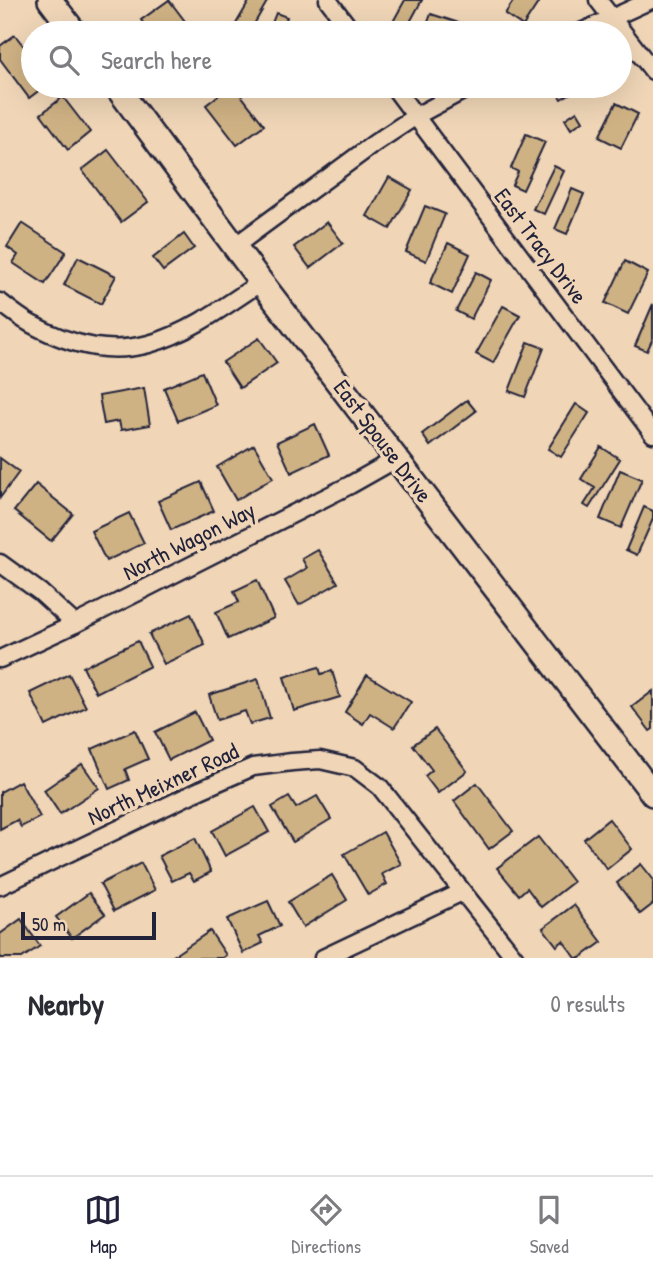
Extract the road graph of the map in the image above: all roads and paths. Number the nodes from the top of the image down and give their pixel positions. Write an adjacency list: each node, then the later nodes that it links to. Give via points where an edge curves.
1 (50, 0): 6 (street)
2 (328, 0): 7 (street)
3 (598, 0): 5 (street)
4 (651, 0): 5 (street)
5 (612, 19): 8 (street)
6 (66, 21)
7 (344, 21)
8 (607, 21)
9 (632, 44): 10 (street)
10 (653, 71)
11 (125, 98): 15 (street, East Spouse Drive)
12 (402, 98): 14 (street, East Tracy Drive)
13 (450, 98): 14 (street)
14 (416, 116): 15 (street); 18 (street, East Tracy Drive)
15 (236, 246): 16 (street, East Spouse Drive)
16 (261, 282): 17 (street, via 181,332 128,349 101,349 67,341 29,323); 19 (street, East Spouse Drive)
17 (0, 302)
18 (653, 434)
19 (396, 458): 21 (street, North Wagon Way); 23 (street, East Spouse Drive)
20 (0, 563): 21 (street)
21 (75, 624): 22 (street, North Wagon Way)
22 (0, 659)
23 (650, 784)
24 (0, 886): 25 (street, North Meixner Road, via 253,767 320,760 355,768 380,787)
25 (462, 892): 26 (street); 27 (street, North Meixner Road)
26 (323, 958)
27 (515, 958)

